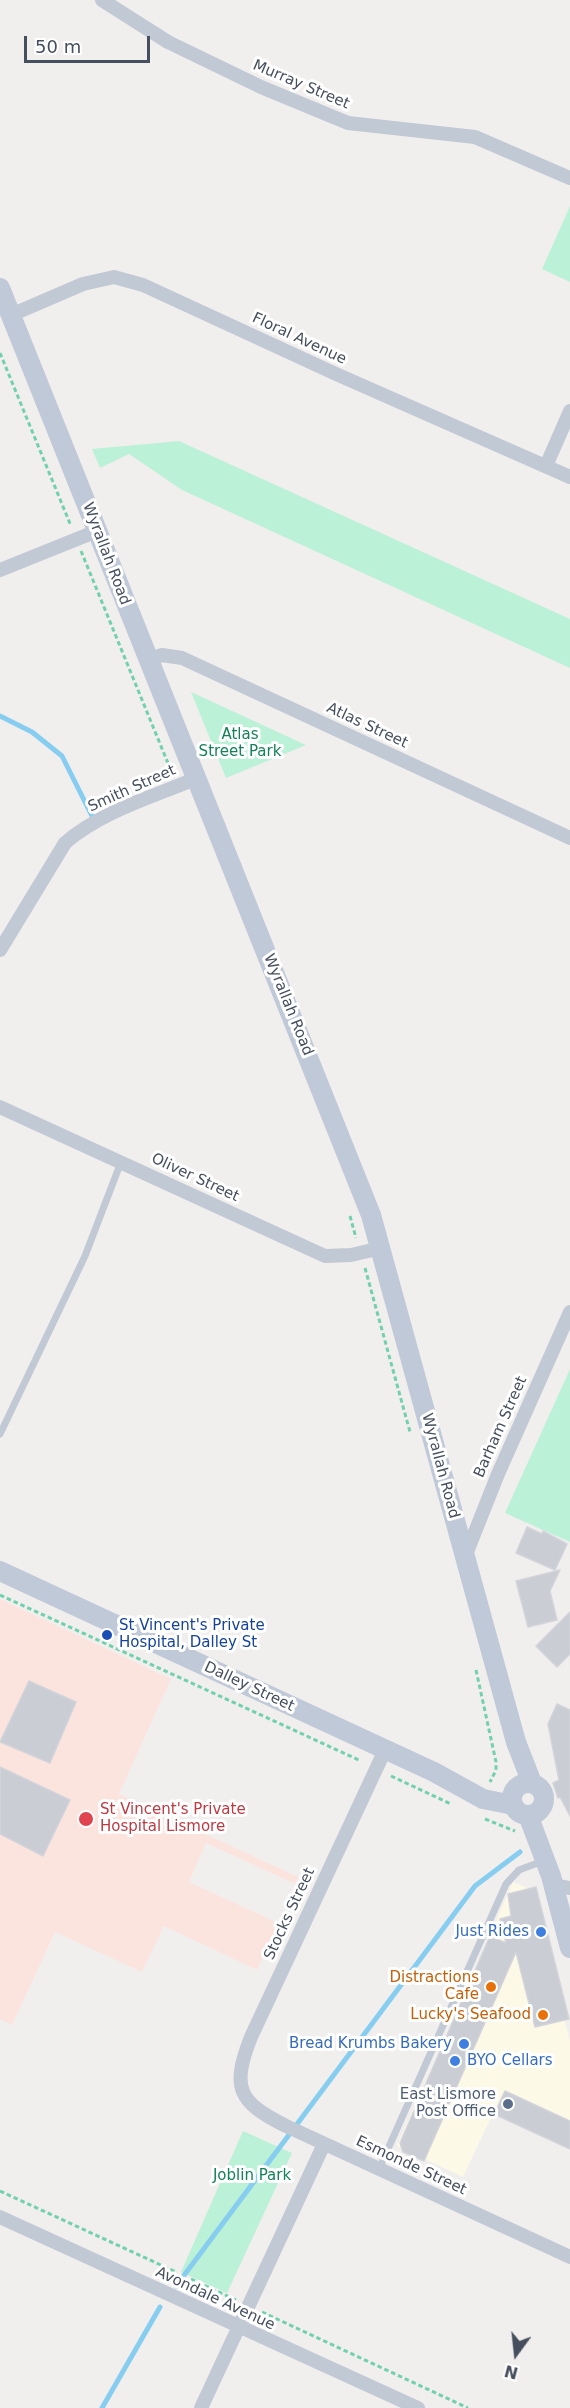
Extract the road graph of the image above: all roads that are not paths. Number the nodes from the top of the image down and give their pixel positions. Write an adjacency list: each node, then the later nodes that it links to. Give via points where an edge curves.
1 (102, 0): 2 (street, Murray Street, via 168,42 348,123 475,137)
2 (570, 178)
3 (0, 288): 4 (main road, Wyrallah Road)
4 (11, 315): 6 (street, Floral Avenue, via 104,280 114,278 144,285); 8 (main road, Wyrallah Road)
5 (570, 411): 6 (street)
6 (546, 465): 7 (street, Floral Avenue)
7 (570, 477)
8 (97, 531): 9 (street); 10 (main road, Wyrallah Road)
9 (0, 570)
10 (147, 660): 11 (main road, Wyrallah Road); 12 (street, Atlas Street, via 170,655 182,658)
11 (197, 778): 13 (street, Smith Street, via 102,818 65,843); 16 (main road, Wyrallah Road)
12 (570, 838)
13 (0, 950)
14 (0, 1107): 15 (street, Oliver Street)
15 (121, 1162): 16 (street, Oliver Street, via 325,1256); 18 (lane, via 85,1256)
16 (381, 1248): 19 (main road, Wyrallah Road)
17 (570, 1312): 19 (street, Barham Street)
18 (0, 1434)
19 (465, 1557): 23 (main road, Wyrallah Road, via 516,1742)
20 (0, 1571): 21 (main road, Dalley Street)
21 (386, 1750): 22 (main road, Dalley Street); 26 (street, Stocks Street, via 251,2037 239,2073)
22 (434, 1772): 23 (main road, Dalley Street); 23 (main road, Dalley Street, via 483,1799)
23 (525, 1798): 24 (main road, Wyrallah Road, via 550,1854)
24 (555, 1878): 25 (main road, Wyrallah Road); 28 (lane, via 519,1870 506,1884)
25 (570, 1948)
26 (244, 2096): 27 (street, Esmonde Street, via 265,2115)
27 (324, 2144): 28 (street, Esmonde Street); 31 (street)
28 (379, 2169): 30 (street, Esmonde Street)
29 (0, 2217): 31 (street, Avondale Avenue)
30 (570, 2257)
31 (238, 2328): 32 (street); 33 (street, Avondale Avenue)
32 (201, 2408)
33 (418, 2408)

